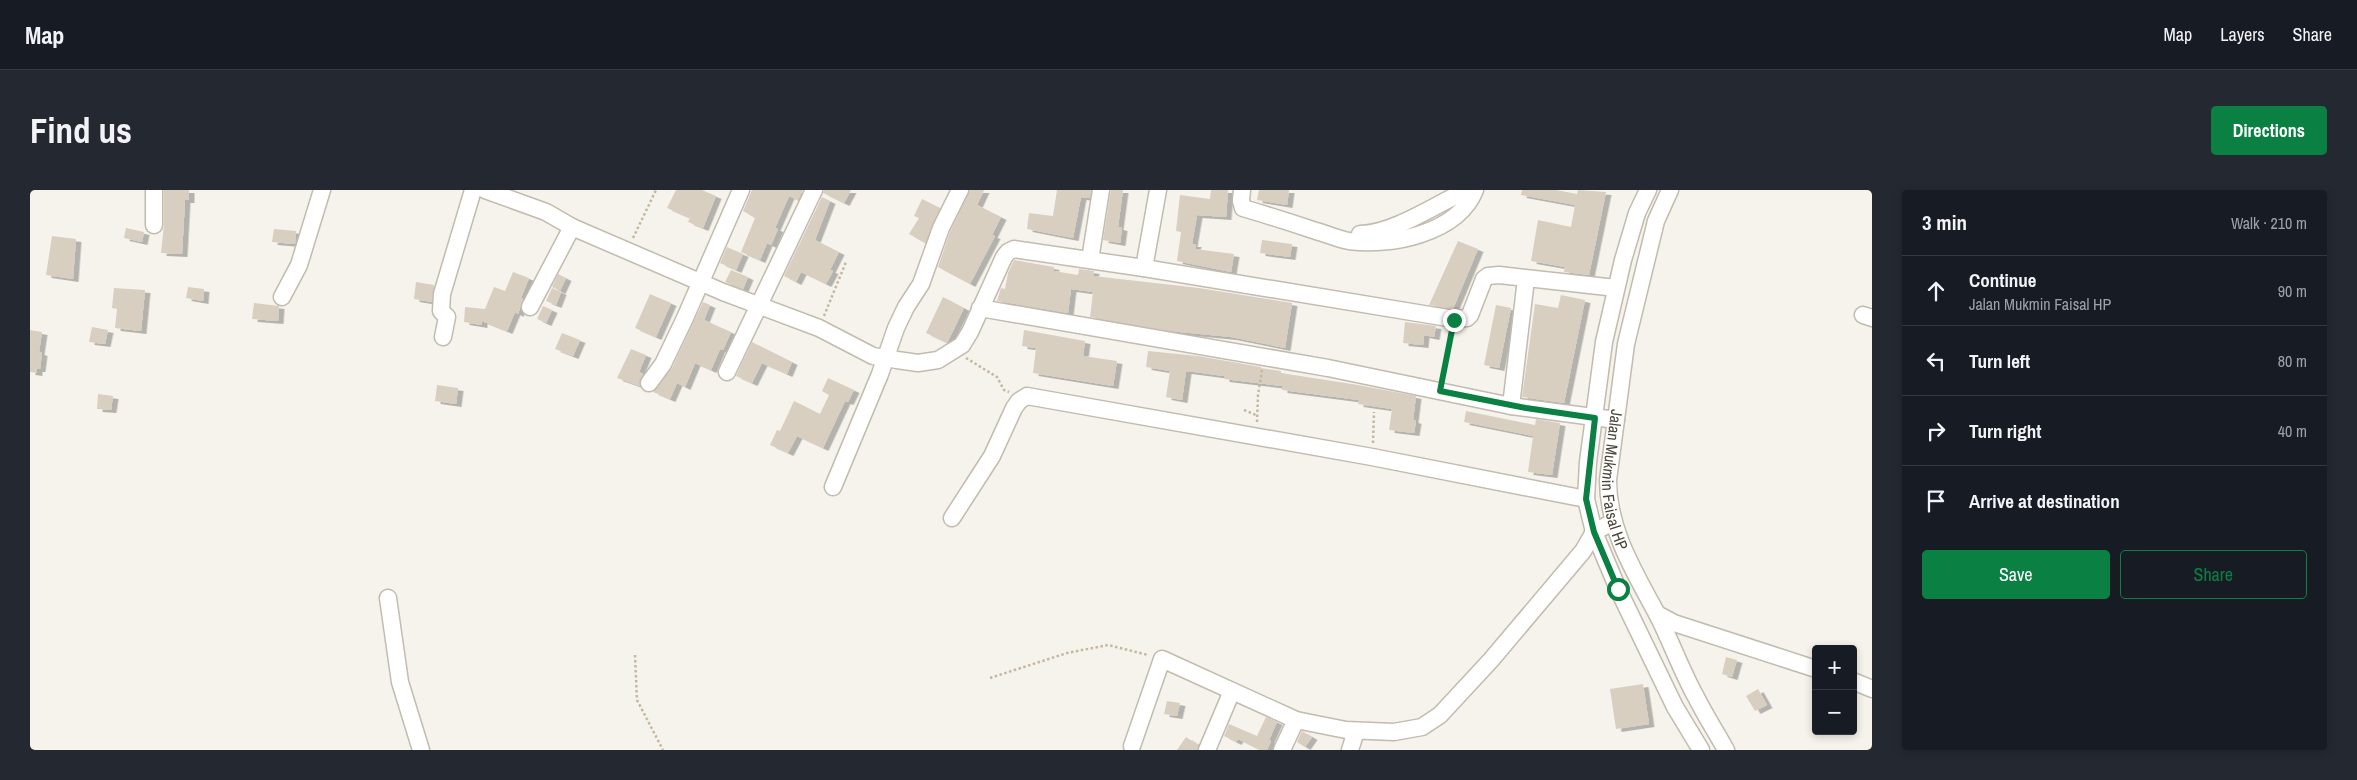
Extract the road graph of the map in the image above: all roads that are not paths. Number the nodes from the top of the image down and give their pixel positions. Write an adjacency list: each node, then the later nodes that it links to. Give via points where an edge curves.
1 (154, 190): 15 (street)
2 (322, 190): 23 (street, via 303,255)
3 (473, 190): 27 (street, via 442,294 441,311 447,317)
4 (485, 190): 16 (street, via 546,212)
5 (741, 190): 21 (street)
6 (814, 190): 24 (street)
7 (960, 190): 28 (street, via 941,228 921,284 906,307)
8 (1101, 190): 18 (street)
9 (1158, 190): 19 (street)
10 (1242, 190): 17 (street, via 1243,208)
11 (1462, 190): 17 (street, via 1456,196 1385,229 1366,234)
12 (1476, 190): 17 (street, via 1467,207 1447,222 1419,234 1370,243 1347,241)
13 (1648, 190): 22 (street, Jalan Mukmin Faisal HP, via 1637,213)
14 (1669, 190): 33 (street, Jalan Mukmin Faisal HP, via 1656,221 1636,294)
15 (154, 224)
16 (572, 226): 21 (street); 25 (street)
17 (1327, 234)
18 (1090, 260): 19 (street); 26 (street, via 1014,250 1008,252)
19 (1144, 268): 20 (street, via 1454,320 1470,315 1488,276)
20 (1526, 279): 22 (street); 31 (street)
21 (700, 281): 24 (street); 30 (street, via 662,364)
22 (1616, 288): 32 (street, Jalan Mukmin Faisal HP, via 1604,342)
23 (282, 297)
24 (759, 304): 28 (street, via 819,328 872,356); 29 (street)
25 (530, 307)
26 (980, 308): 28 (street, via 962,345 938,360 918,363); 31 (street, via 1328,368)
27 (443, 337)
28 (885, 358): 34 (street)
29 (727, 372)
30 (649, 382)
31 (1511, 406): 32 (street)
32 (1595, 418): 33 (street); 35 (street, Jalan Mukmin Faisal HP)
33 (1616, 420): 37 (street, Jalan Mukmin Faisal HP, via 1608,480)
34 (832, 487)
35 (1586, 499): 36 (street, via 1372,456 1027,396 1014,408 992,456); 38 (street, Jalan Mukmin Faisal HP)
36 (952, 518)
37 (1613, 522): 38 (street); 40 (street, Jalan Mukmin Faisal HP, via 1637,580)
38 (1594, 532): 46 (street, via 1583,551 1543,599 1440,715 1422,727 1394,732); 52 (street, Jalan Mukmin Faisal HP, via 1675,707)
39 (388, 598): 48 (street, via 400,682)
40 (1657, 614): 41 (street, via 1674,623); 53 (street, Jalan Mukmin Faisal HP, via 1695,696)
41 (1812, 668)
42 (1857, 683): 43 (street)
43 (1872, 689)
44 (1232, 691): 45 (street); 47 (street, via 1162,660); 49 (street)
45 (1296, 720): 46 (street); 50 (street)
46 (1356, 731): 51 (street)
47 (1132, 746)
48 (421, 750)
49 (1206, 750)
50 (1282, 750)
51 (1350, 750)
52 (1701, 750)
53 (1726, 750)

